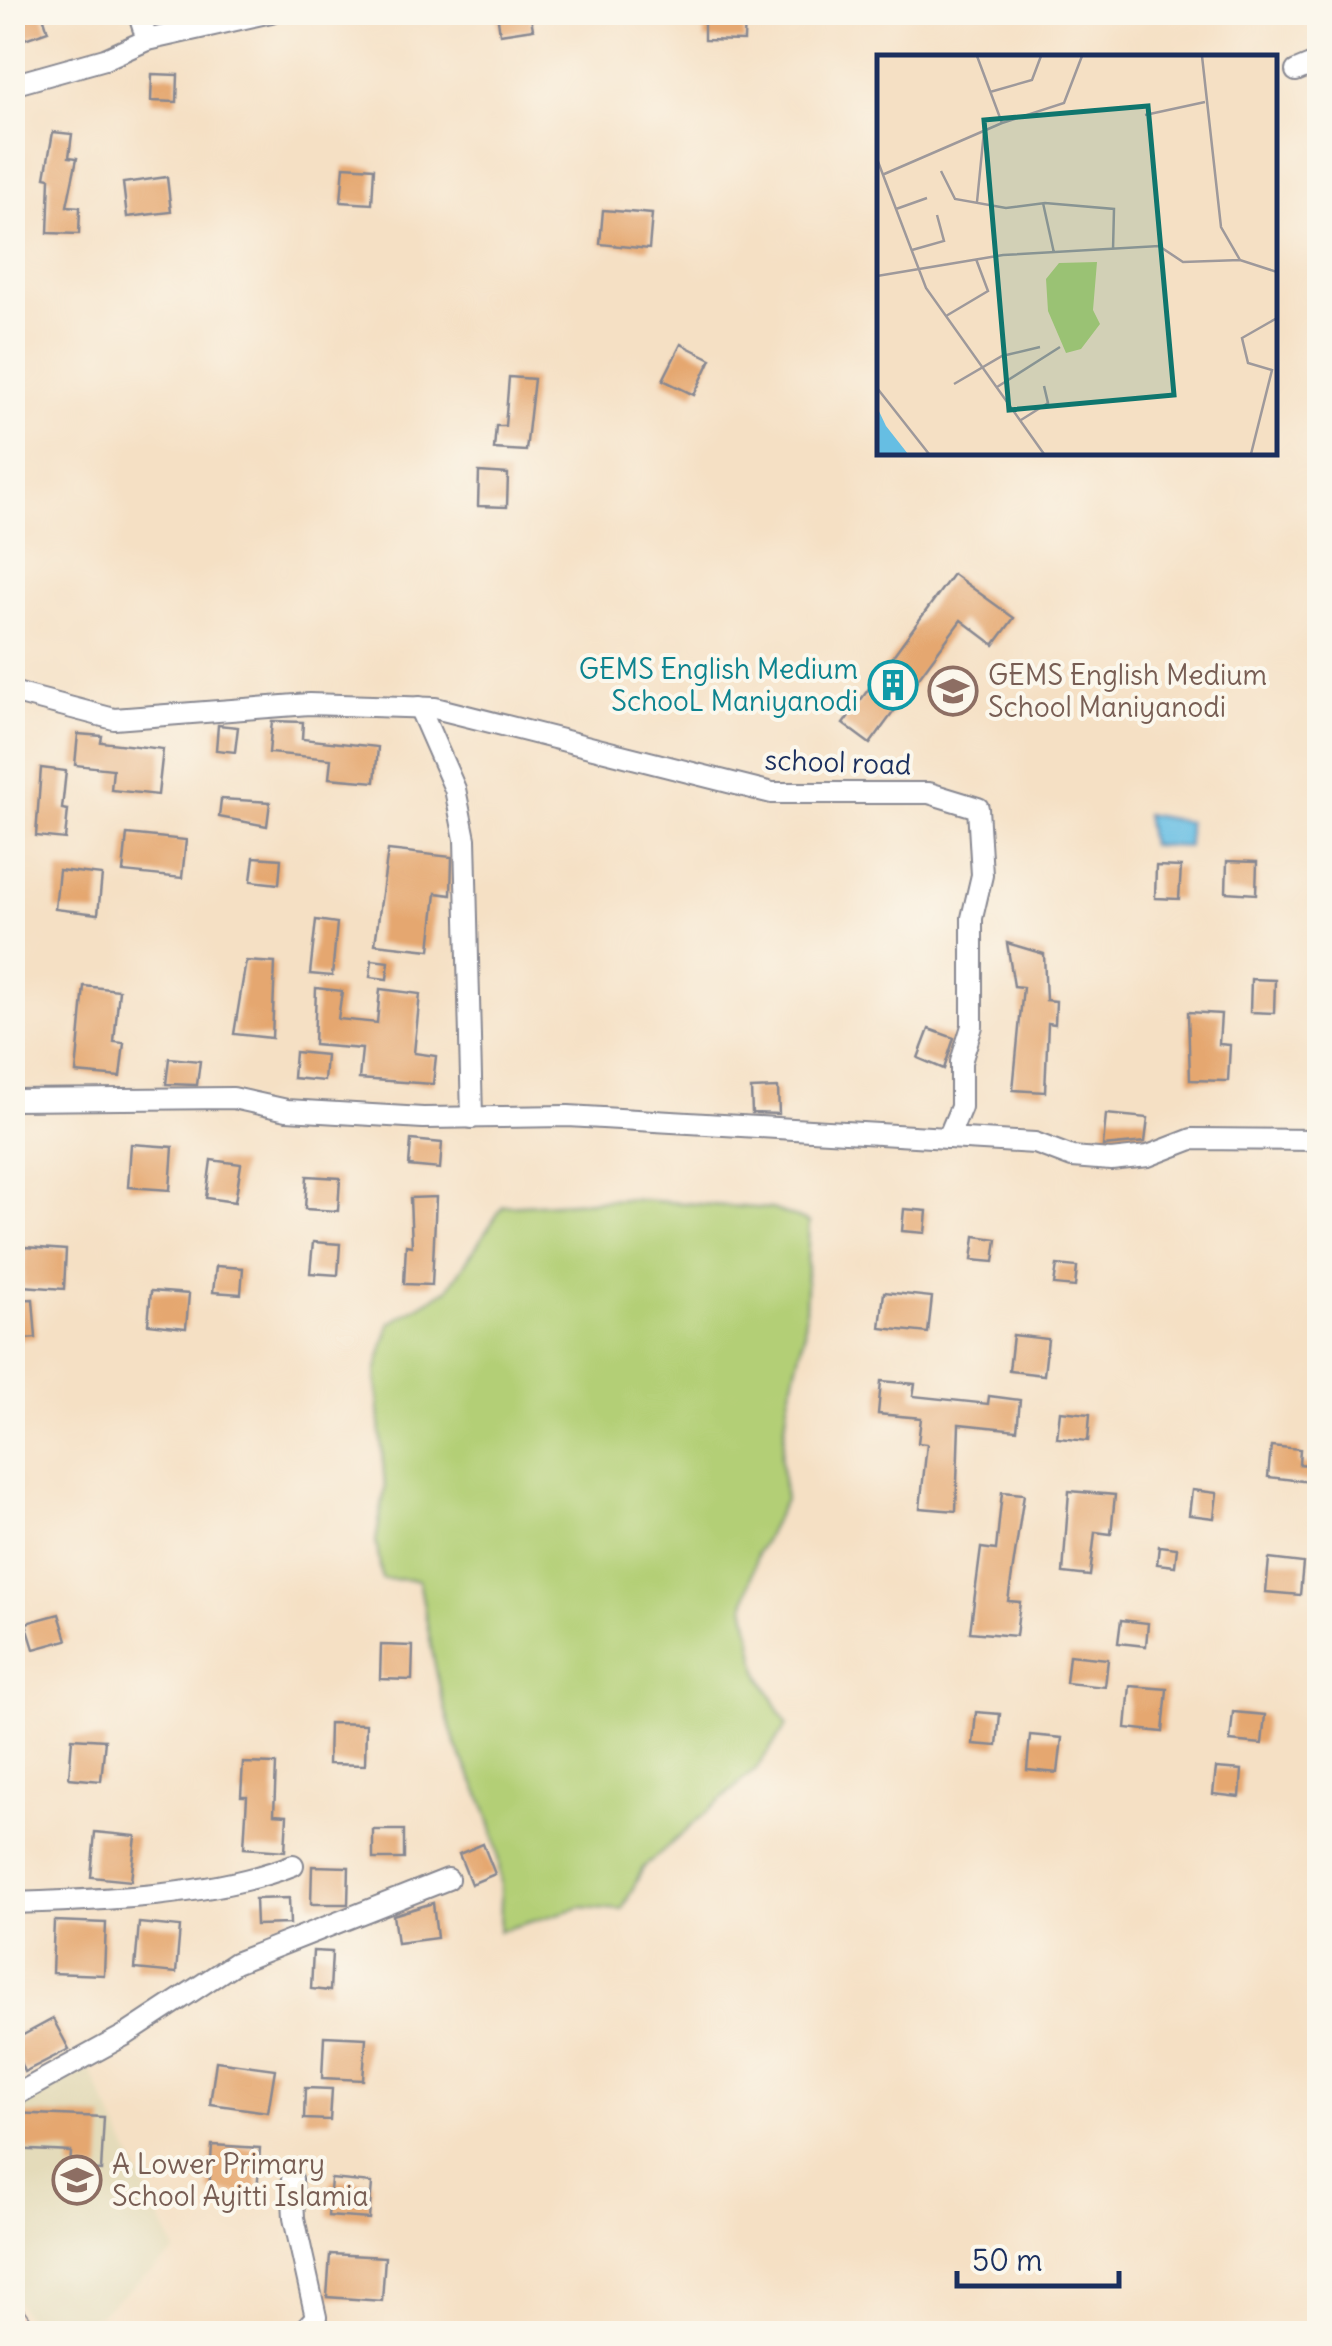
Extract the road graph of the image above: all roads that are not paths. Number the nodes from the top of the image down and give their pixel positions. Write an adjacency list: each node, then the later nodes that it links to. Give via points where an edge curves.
1 (138, 12): 3 (street)
2 (271, 12): 3 (street)
3 (146, 40): 6 (street, via 105,60)
4 (1320, 60): 5 (street)
5 (1296, 70)
6 (12, 85)
7 (12, 692): 8 (street, school road, via 114,719 309,704)
8 (419, 707): 10 (street, via 455,788 465,838); 11 (street, school road, via 772,793 928,793 978,808 982,875 972,918 972,1026 962,1062 961,1107)
9 (12, 1100): 10 (street, via 233,1098 287,1110)
10 (472, 1118): 11 (street, via 568,1116)
11 (948, 1138): 12 (street, via 1035,1143 1072,1157 1111,1160 1148,1156 1192,1139)
12 (1320, 1140)
13 (293, 1865): 15 (street, via 204,1887)
14 (448, 1879): 16 (street, via 235,1963)
15 (12, 1904)
16 (12, 2098)
17 (292, 2179): 20 (street, via 316,2317)
18 (12, 2317): 19 (main road)
19 (24, 2334)
20 (300, 2334)

